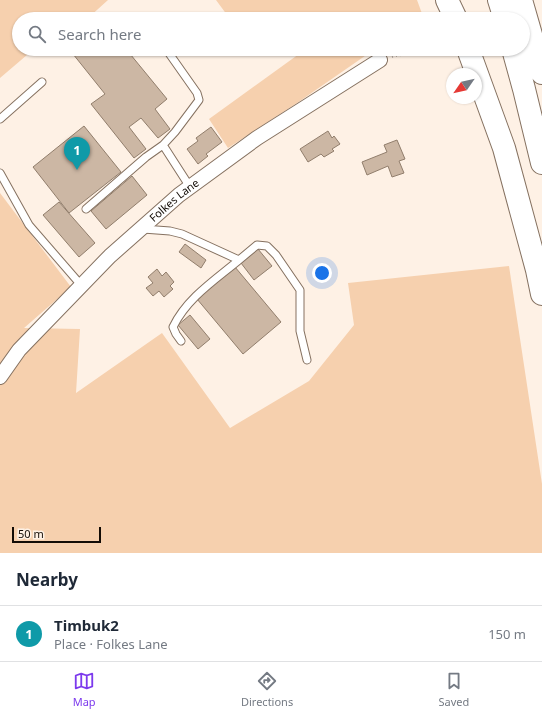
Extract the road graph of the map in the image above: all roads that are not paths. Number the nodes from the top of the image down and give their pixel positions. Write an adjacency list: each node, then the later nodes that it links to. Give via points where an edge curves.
1 (447, 0): 5 (highway)
2 (499, 0): 6 (highway)
3 (521, 0): 7 (highway)
4 (533, 0): 9 (highway)
5 (453, 12)
6 (503, 12)
7 (524, 12)
8 (530, 31): 14 (highway)
9 (542, 32)
10 (171, 56): 17 (lane, via 197,93 199,100)
11 (471, 56): 25 (highway, via 504,148)
12 (515, 56): 18 (highway)
13 (380, 60): 20 (street, Folkes Lane, via 257,138)
14 (542, 73)
15 (42, 82): 16 (lane)
16 (0, 120)
17 (163, 145): 20 (lane); 21 (lane)
18 (542, 163)
19 (0, 173): 24 (lane, via 30,225)
20 (190, 187): 22 (street, Folkes Lane)
21 (86, 209)
22 (140, 229): 23 (lane, via 182,234); 24 (street, Folkes Lane)
23 (239, 260): 26 (lane, via 190,301 178,317 173,327); 27 (lane, via 257,245 267,246 300,290 300,331)
24 (81, 285): 28 (street, Folkes Lane, via 18,350)
25 (542, 294)
26 (181, 341)
27 (307, 360)
28 (0, 377)

